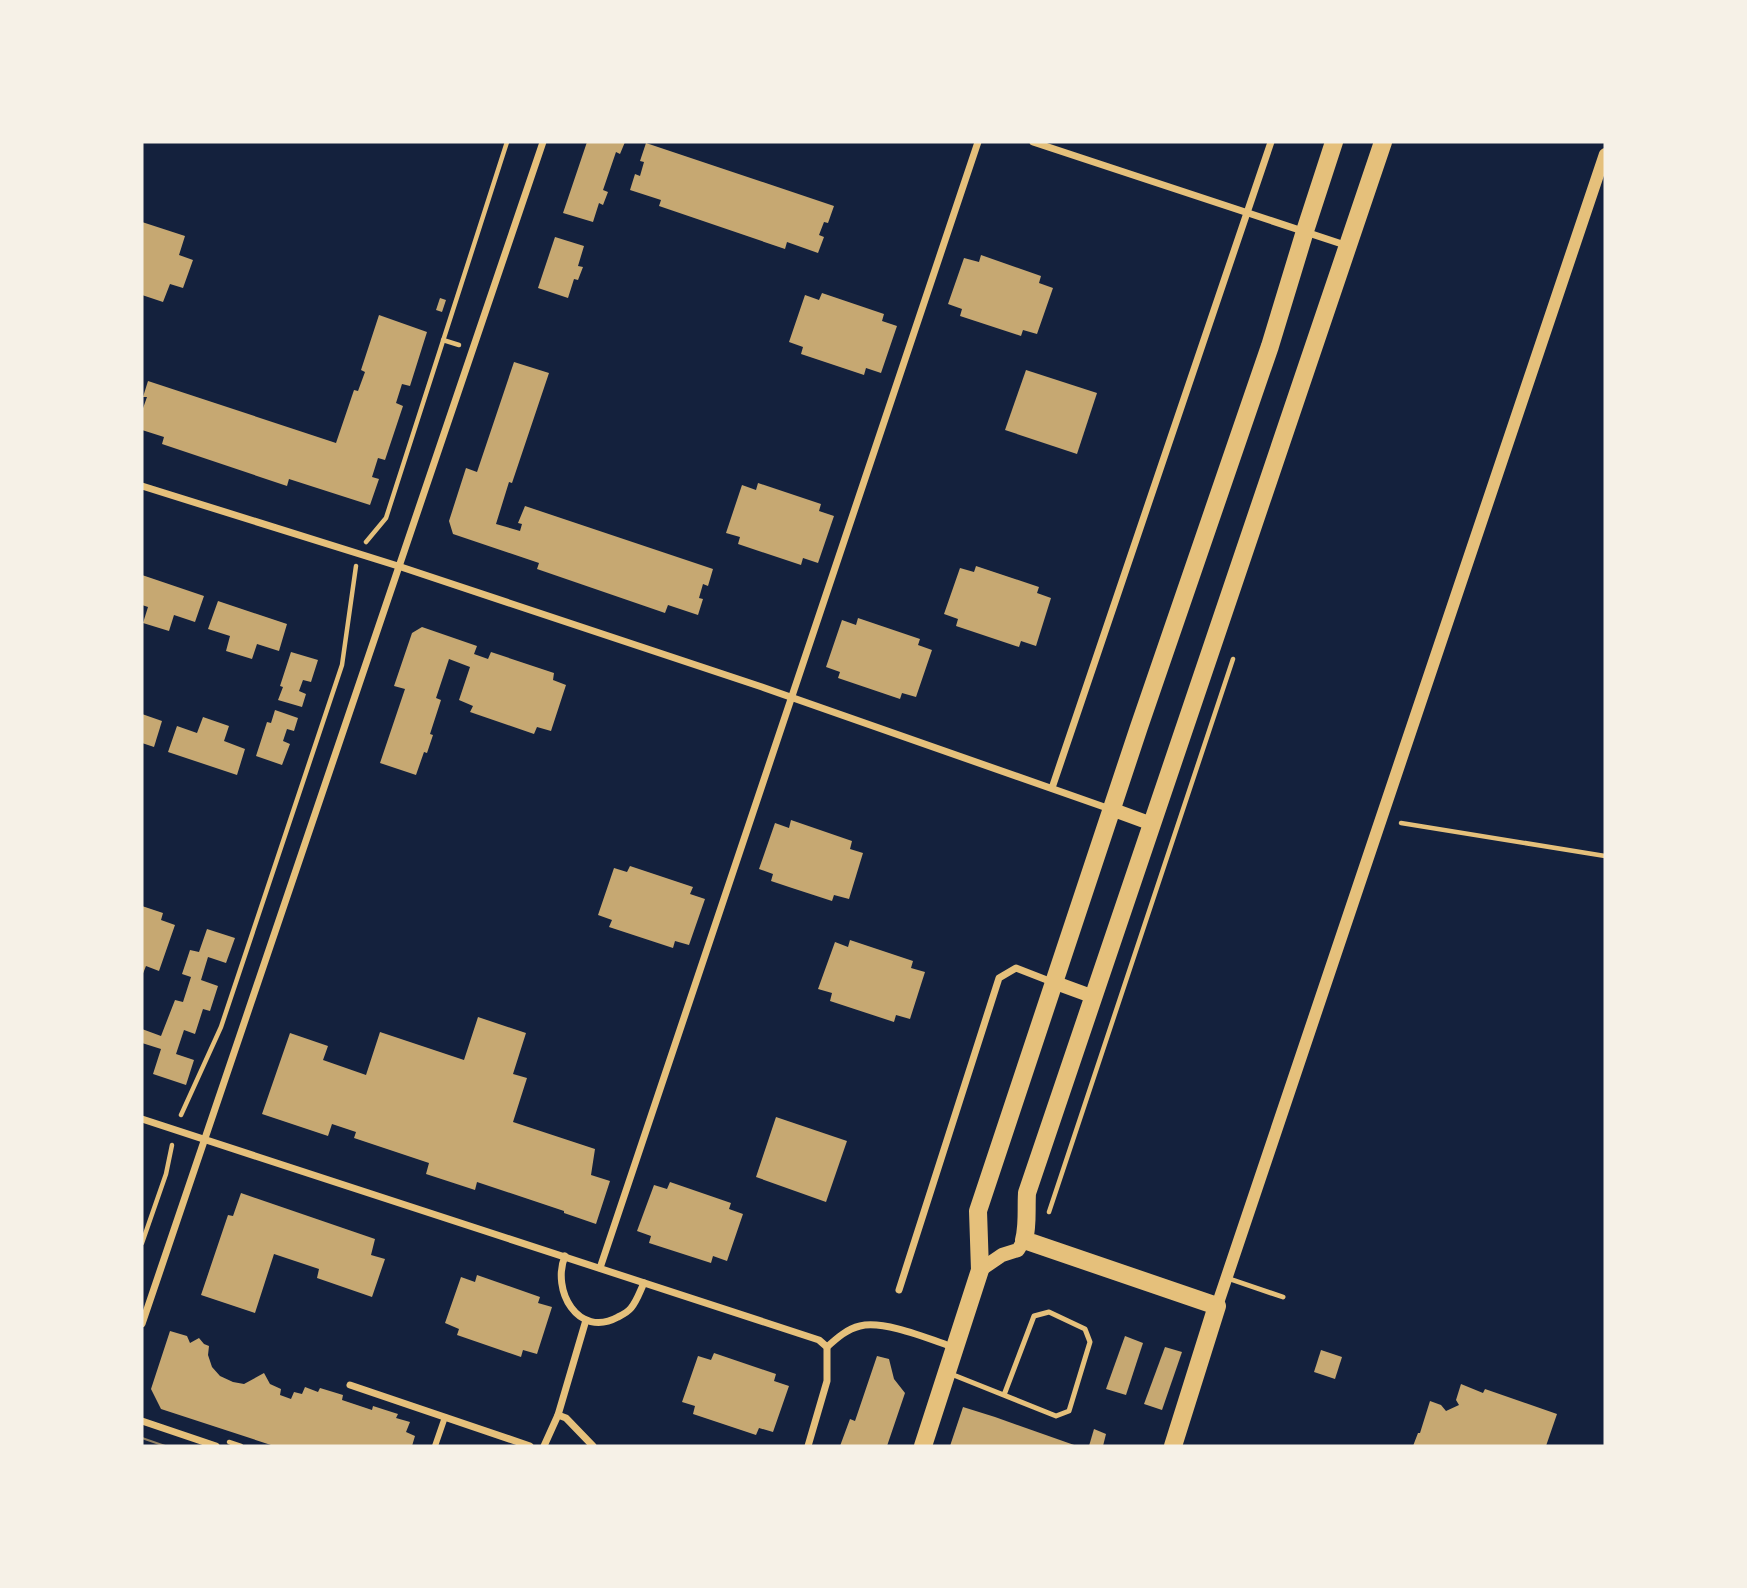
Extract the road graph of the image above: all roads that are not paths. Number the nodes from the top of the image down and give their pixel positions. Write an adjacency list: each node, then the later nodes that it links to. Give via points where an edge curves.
1 (543, 142): 12 (street)
2 (978, 142): 13 (street)
3 (1033, 142): 8 (street)
4 (1270, 142): 8 (street)
5 (1334, 142): 9 (main road)
6 (1383, 142): 10 (main road)
7 (1605, 154): 25 (street)
8 (1246, 211): 9 (street); 14 (street)
9 (1304, 231): 10 (street); 15 (main road, via 1270,346)
10 (1349, 246): 16 (main road)
11 (142, 486): 12 (street)
12 (398, 566): 13 (street); 20 (street)
13 (792, 697): 14 (street); 23 (street)
14 (1052, 788): 15 (street)
15 (1111, 809): 16 (main road); 17 (main road)
16 (1152, 824): 18 (main road)
17 (1052, 982): 18 (main road); 24 (main road, via 978,1211); 27 (street, via 1016,968 999,978)
18 (1094, 997): 21 (main road, via 1027,1194)
19 (142, 1119): 20 (street)
20 (205, 1140): 22 (street); 31 (street)
21 (1031, 1243): 24 (main road); 29 (main road)
22 (565, 1256): 23 (street); 30 (street, via 561,1274 564,1298)
23 (600, 1268): 26 (street)
24 (980, 1269): 33 (main road)
25 (1227, 1278): 28 (lane); 29 (street)
26 (644, 1283): 30 (street, via 630,1310 614,1320); 32 (street, via 819,1340)
27 (899, 1290)
28 (1283, 1297)
29 (1217, 1306): 47 (main road)
30 (586, 1320): 37 (street)
31 (142, 1324)
32 (827, 1347): 33 (street, via 862,1325 886,1327); 45 (street, via 827,1381)
33 (955, 1348): 34 (main road)
34 (948, 1373): 36 (lane); 46 (main road)
35 (350, 1385): 38 (street)
36 (1004, 1395): 36 (lane, via 1056,1416 1069,1410 1090,1342 1085,1329 1049,1312 1034,1316)
37 (558, 1415): 43 (street); 44 (street)
38 (445, 1417): 41 (street); 42 (street)
39 (142, 1421): 40 (street)
40 (216, 1446)
41 (435, 1446)
42 (530, 1446)
43 (544, 1446)
44 (593, 1446)
45 (807, 1446)
46 (923, 1446)
47 (1173, 1446)

